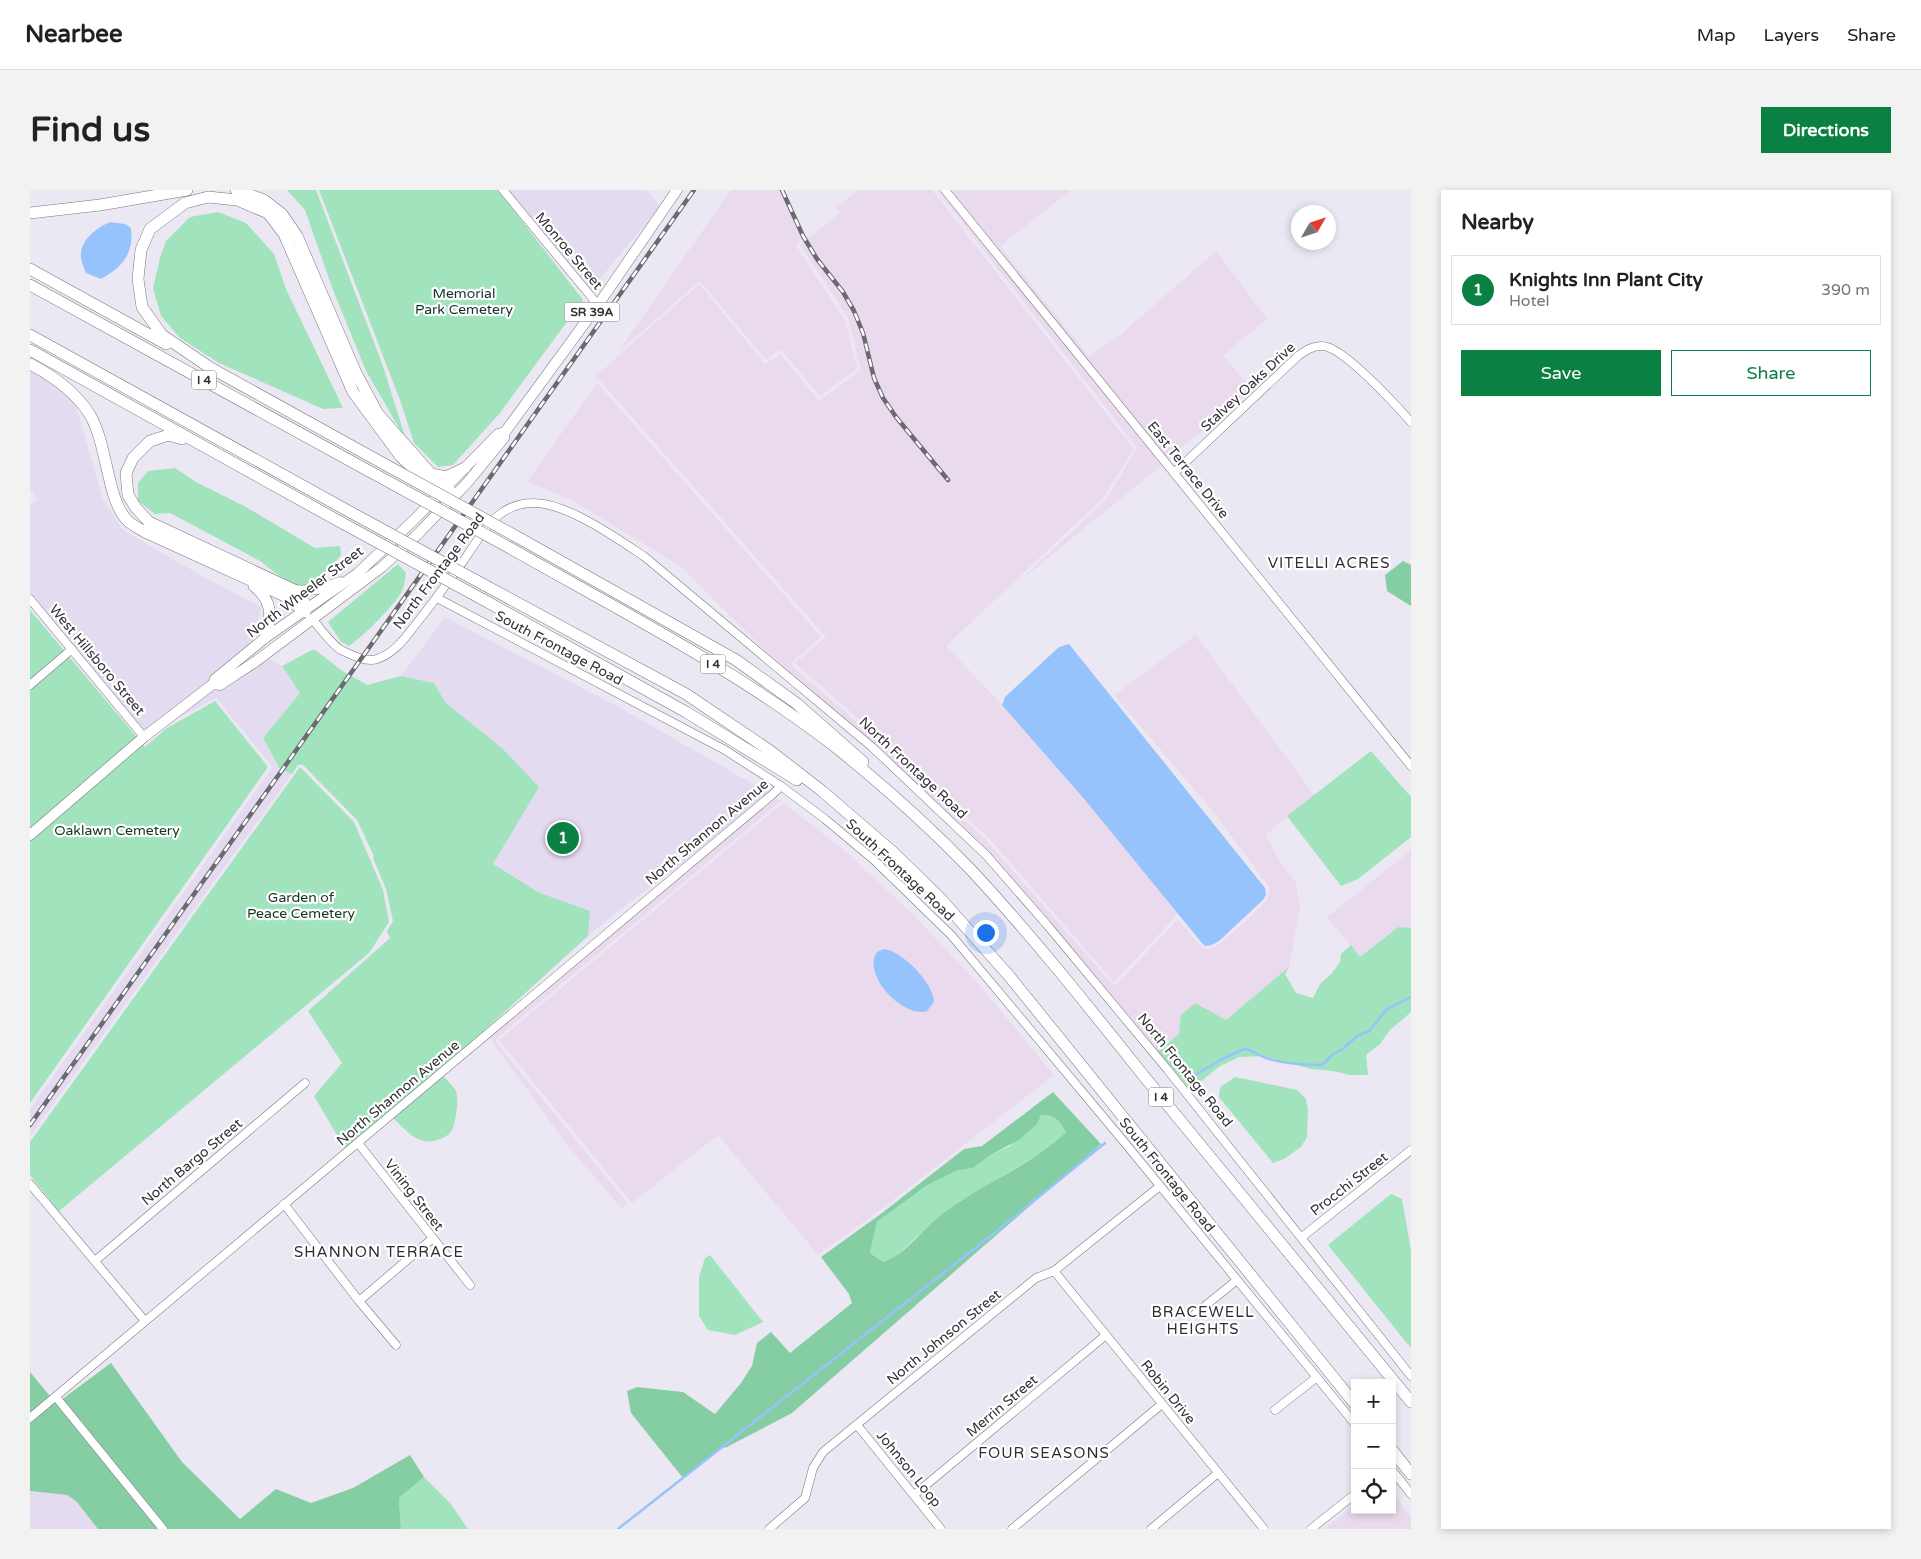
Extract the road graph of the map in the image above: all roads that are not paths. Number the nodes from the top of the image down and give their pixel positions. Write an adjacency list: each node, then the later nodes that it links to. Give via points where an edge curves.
1 (187, 190): 6 (highway, via 100,206)
2 (236, 190): 19 (highway, via 264,200 282,214 297,236 356,373 378,414)
3 (503, 190): 9 (street, Monroe Street)
4 (677, 190): 9 (main road, SR 39A)
5 (945, 190): 18 (street, East Terrace Drive)
6 (30, 213)
7 (30, 269): 13 (highway)
8 (30, 285): 35 (highway, I 4, bridge, via 686,648 752,688 837,748)
9 (598, 305): 15 (main road, SR 39A)
10 (30, 335): 36 (highway, bridge, via 686,694 769,750)
11 (30, 350): 16 (highway)
12 (30, 364): 22 (highway, via 52,376 91,416 117,506 126,520)
13 (215, 371): 20 (highway, via 162,335 142,307 138,279 141,250 150,229 185,203 208,197 237,200 268,213 274,220 284,234 354,392 401,457); 35 (highway, bridge, via 736,660 796,702 857,755)
14 (1411, 422): 18 (street, Stalvey Oaks Drive, via 1335,350 1323,346 1310,348)
15 (504, 432): 17 (main road, SR 39A, via 498,434); 21 (main road, SR 39A, via 499,445)
16 (198, 443): 24 (highway, via 169,435 150,441 133,458 126,473 132,502 149,522); 36 (highway, bridge, via 686,712)
17 (466, 468): 19 (highway, via 446,477); 20 (main road, SR 39A)
18 (1174, 473): 33 (street, East Terrace Drive)
19 (430, 474): 20 (highway)
20 (443, 491): 21 (highway); 23 (main road, North Wheeler Street / SR 39A)
21 (453, 498): 27 (main road, North Wheeler Street / SR 39A, via 367,580)
22 (243, 577): 27 (highway, via 285,596); 28 (highway, via 262,592 270,605 270,623)
23 (353, 577): 24 (main road, via 323,588); 27 (main road, North Wheeler Street / SR 39A)
24 (294, 590): 27 (highway, via 306,605)
25 (30, 598): 29 (street, West Hillsboro Street)
26 (437, 598): 27 (street, North Frontage Road, via 397,648 376,660 340,649); 34 (street, South Frontage Road, via 690,731); 44 (street, North Frontage Road, via 496,517 524,503 549,505 574,515 645,556 859,735 986,856 1167,1069)
27 (309, 616): 28 (main road, North Wheeler Street / SR 39A); 30 (main road, North Wheeler Street / SR 39A, via 220,685)
28 (265, 638): 30 (main road, North Wheeler Street / SR 39A)
29 (72, 649): 31 (street); 32 (street, West Hillsboro Street)
30 (213, 684): 32 (main road, North Wheeler Street / SR 39A)
31 (30, 685)
32 (144, 737): 37 (main road, North Wheeler Street)
33 (1411, 766)
34 (781, 786): 39 (street, North Shannon Avenue); 42 (street, South Frontage Road, via 874,860 952,936)
35 (900, 802): 59 (highway, I 4, via 972,872 1044,953)
36 (843, 808): 58 (highway, via 894,853 979,941)
37 (30, 834)
38 (305, 1083): 46 (street, North Bargo Street)
39 (358, 1143): 43 (street, North Shannon Avenue); 45 (street, Vining Street)
40 (1411, 1150): 44 (street, Procchi Street)
41 (30, 1184): 46 (street)
42 (1160, 1186): 47 (street, North Johnson Street); 48 (street, South Frontage Road)
43 (284, 1204): 50 (street); 52 (street, North Shannon Avenue)
44 (1302, 1237): 55 (street, North Frontage Road)
45 (433, 1238): 49 (street, Vining Street); 50 (street)
46 (96, 1260): 52 (street)
47 (1054, 1271): 53 (street, Robin Drive); 64 (street, North Johnson Street, via 1036,1278)
48 (1237, 1280): 51 (street); 56 (street, South Frontage Road)
49 (470, 1286)
50 (359, 1301): 54 (street)
51 (1195, 1314)
52 (145, 1321): 57 (street, North Shannon Avenue)
53 (1106, 1335): 60 (street, Robin Drive); 70 (street, Merrin Street)
54 (396, 1345)
55 (1411, 1376)
56 (1317, 1377): 61 (street); 63 (street, South Frontage Road)
57 (56, 1396): 62 (street, North Shannon Avenue); 72 (street)
58 (1351, 1399)
59 (1411, 1402)
60 (1162, 1404): 66 (street, Robin Drive); 75 (street)
61 (1274, 1410)
62 (30, 1418)
63 (1351, 1419)
64 (857, 1425): 70 (street, Johnson Loop); 73 (street, North Johnson Street, via 823,1452 813,1468 804,1498)
65 (1396, 1455): 67 (highway)
66 (1218, 1473): 76 (street); 77 (street, Robin Drive)
67 (1411, 1474)
68 (1396, 1475): 69 (street)
69 (1411, 1494)
70 (914, 1495): 74 (street, Johnson Loop)
71 (1351, 1497): 78 (street)
72 (163, 1529)
73 (769, 1529)
74 (941, 1529)
75 (1012, 1529)
76 (1151, 1529)
77 (1264, 1529)
78 (1311, 1529)

